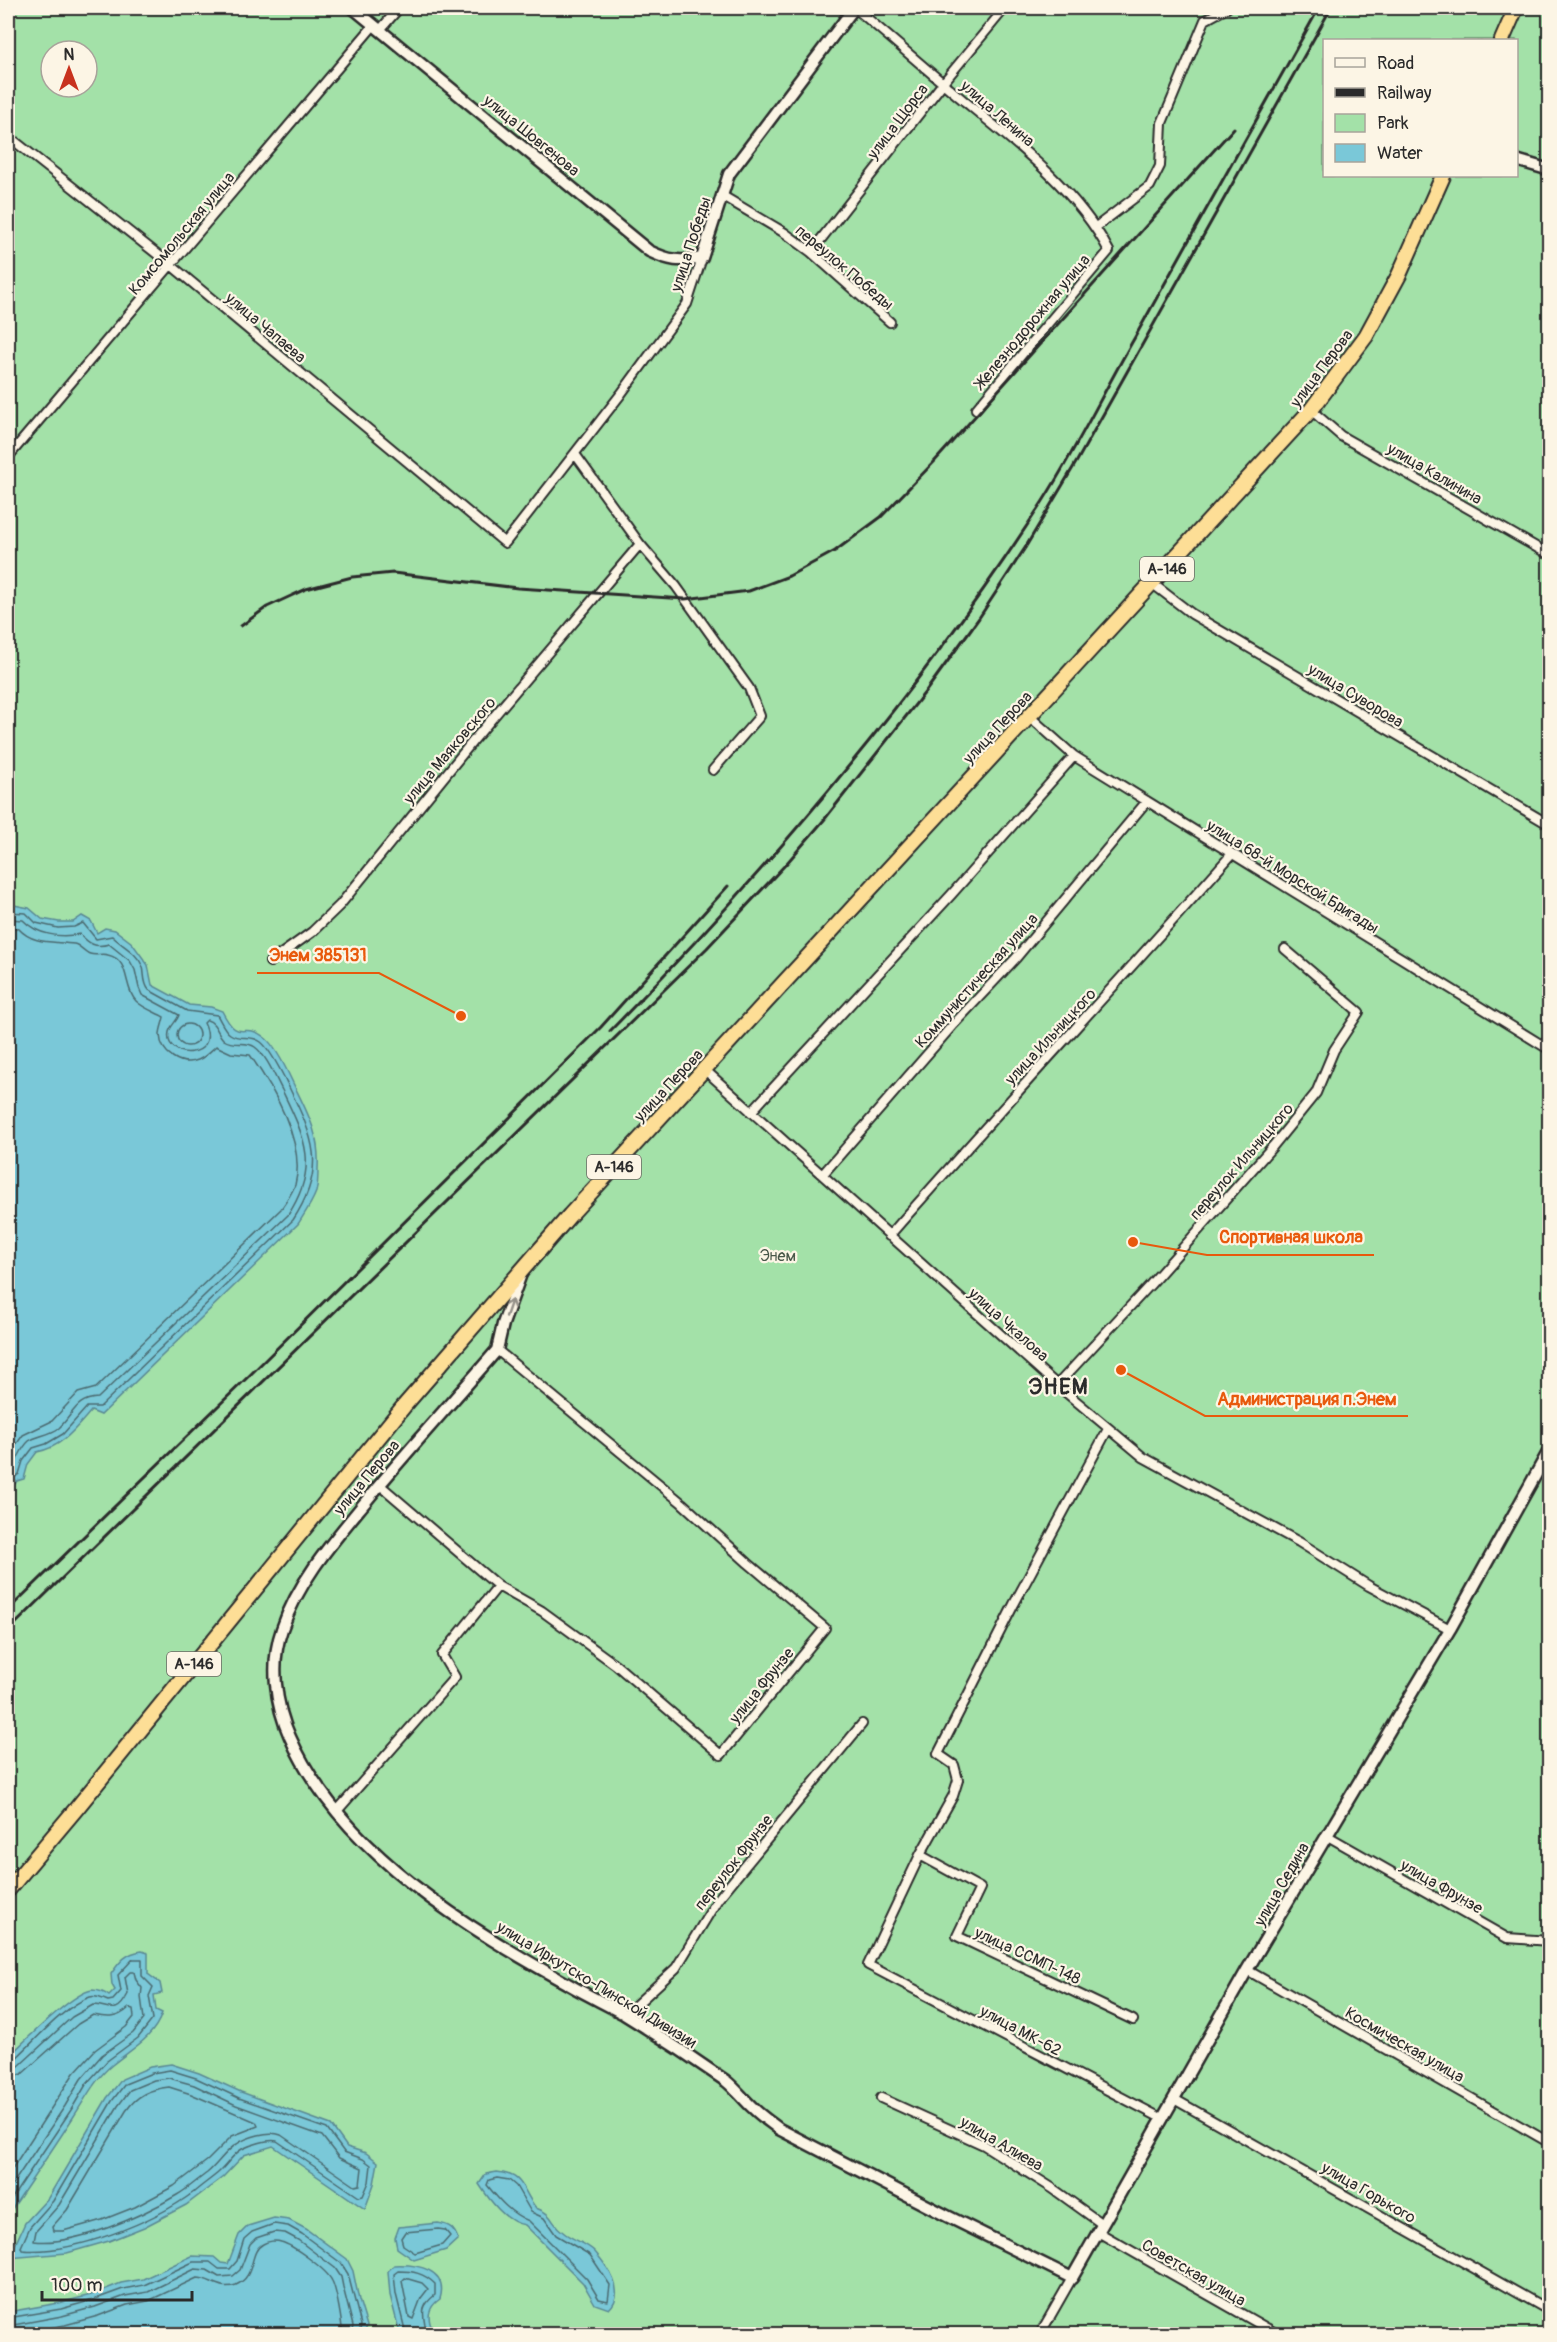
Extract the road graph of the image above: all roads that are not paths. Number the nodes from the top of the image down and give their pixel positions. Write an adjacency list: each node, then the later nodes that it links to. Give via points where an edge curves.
1 (353, 8): 7 (street, улица Шовгенова)
2 (399, 8): 7 (street, Комсомольская улица)
3 (855, 8): 9 (street, улица Ленина); 14 (street, улица Победы, via 729,174)
4 (1005, 8): 9 (street, улица Щорса)
5 (1227, 8): 15 (street, via 1205,20 1162,123 1161,166 1150,186)
6 (1516, 8): 8 (highway)
7 (377, 28): 18 (street, улица Шовгенова, via 649,251 667,259); 19 (street, Комсомольская улица)
8 (1502, 39)
9 (943, 83): 15 (street, улица Ленина, via 1077,202); 17 (street, улица Щорса)
10 (8, 135): 19 (street, улица Чапаева)
11 (1518, 161): 12 (street)
12 (1550, 170)
13 (1443, 177): 22 (highway, улица Перова / А-146, via 1399,275 1366,336)
14 (721, 195): 17 (street, переулок Победы); 18 (street, улица Победы)
15 (1096, 227): 16 (street, улица Ленина)
16 (1109, 251): 21 (street, Железнодорожная улица)
17 (811, 252): 20 (street, переулок Победы)
18 (702, 258): 23 (street, улица Победы, via 687,304)
19 (171, 266): 24 (street, Комсомольская улица); 25 (street, улица Чапаева)
20 (890, 322)
21 (976, 409)
22 (1311, 410): 27 (street, улица Калинина, via 1341,436); 28 (highway, улица Перова / А-146)
23 (575, 454): 25 (street, улица Победы); 26 (street)
24 (8, 457)
25 (505, 543)
26 (640, 544): 31 (street, via 676,586 749,688 760,716); 36 (street, улица Маяковского, via 340,905 312,932)
27 (1550, 555)
28 (1153, 584): 29 (highway, улица Перова / А-146); 33 (street, улица Суворова, via 1192,614)
29 (1029, 716): 30 (street, улица 68-й Морской Бригады); 38 (highway, улица Перова / А-146)
30 (1074, 756): 32 (street, улица 68-й Морской Бригады); 39 (street)
31 (713, 770)
32 (1147, 801): 34 (street, улица 68-й Морской Бригады); 40 (street, Коммунистическая улица, via 1016,958)
33 (1550, 825)
34 (1232, 854): 37 (street, улица 68-й Морской Бригады); 41 (street, улица Ильницкого)
35 (1285, 949): 44 (street, переулок Ильницкого, via 1359,1012 1334,1050 1316,1093 1150,1285)
36 (270, 962)
37 (1550, 1050)
38 (705, 1070): 39 (street, улица Чкалова); 42 (highway, улица Перова / А-146)
39 (751, 1112): 40 (street, улица Чкалова)
40 (823, 1174): 41 (street, улица Чкалова)
41 (889, 1236): 44 (street, улица Чкалова)
42 (525, 1266): 43 (street, улица Перова, one-way to 42); 55 (highway, улица Перова / А-146, via 378,1438)
43 (497, 1350): 47 (street, улица Перова); 48 (street, улица Фрунзе, via 825,1628 721,1755 616,1665 542,1611)
44 (1057, 1385): 45 (street, улица Чкалова)
45 (1108, 1430): 49 (street, улица Чкалова, via 1143,1456); 54 (street, via 938,1754 954,1765 958,1780)
46 (1550, 1449): 49 (street, улица Седина)
47 (380, 1485): 48 (street, улица Фрунзе); 51 (street, улица Перова, via 339,1533 291,1606 280,1632 275,1665)
48 (498, 1586): 52 (street, via 442,1654 455,1677)
49 (1450, 1629): 53 (street, улица Седина)
50 (862, 1724): 58 (street, переулок Фрунзе, via 717,1899 676,1968)
51 (285, 1725): 52 (street, улица Иркутско-Пинской Дивизии, via 299,1758)
52 (337, 1811): 58 (street, улица Иркутско-Пинской Дивизии, via 394,1869 426,1894 496,1941)
53 (1326, 1835): 56 (street, улица Фрунзе, via 1507,1938); 57 (street, улица Седина)
54 (920, 1855): 59 (street, улица ССМП-148, via 980,1888 957,1936); 62 (street, улица МК-62, via 868,1965)
55 (8, 1890)
56 (1550, 1941)
57 (1247, 1970): 61 (street, улица Седина); 63 (street, Космическая улица)
58 (625, 2015): 65 (street, улица Иркутско-Пинской Дивизии, via 728,2083 779,2129)
59 (1133, 2020)
60 (881, 2098): 64 (street, улица Алиева, via 984,2145 1034,2176)
61 (1174, 2099): 62 (street, улица Седина); 66 (street, улица Горького)
62 (1163, 2119): 64 (street, улица Седина)
63 (1550, 2143)
64 (1100, 2228): 65 (street, улица Седина); 68 (street, Советская улица)
65 (1072, 2278): 67 (street, улица Седина)
66 (1550, 2311)
67 (1040, 2334)
68 (1277, 2334)

